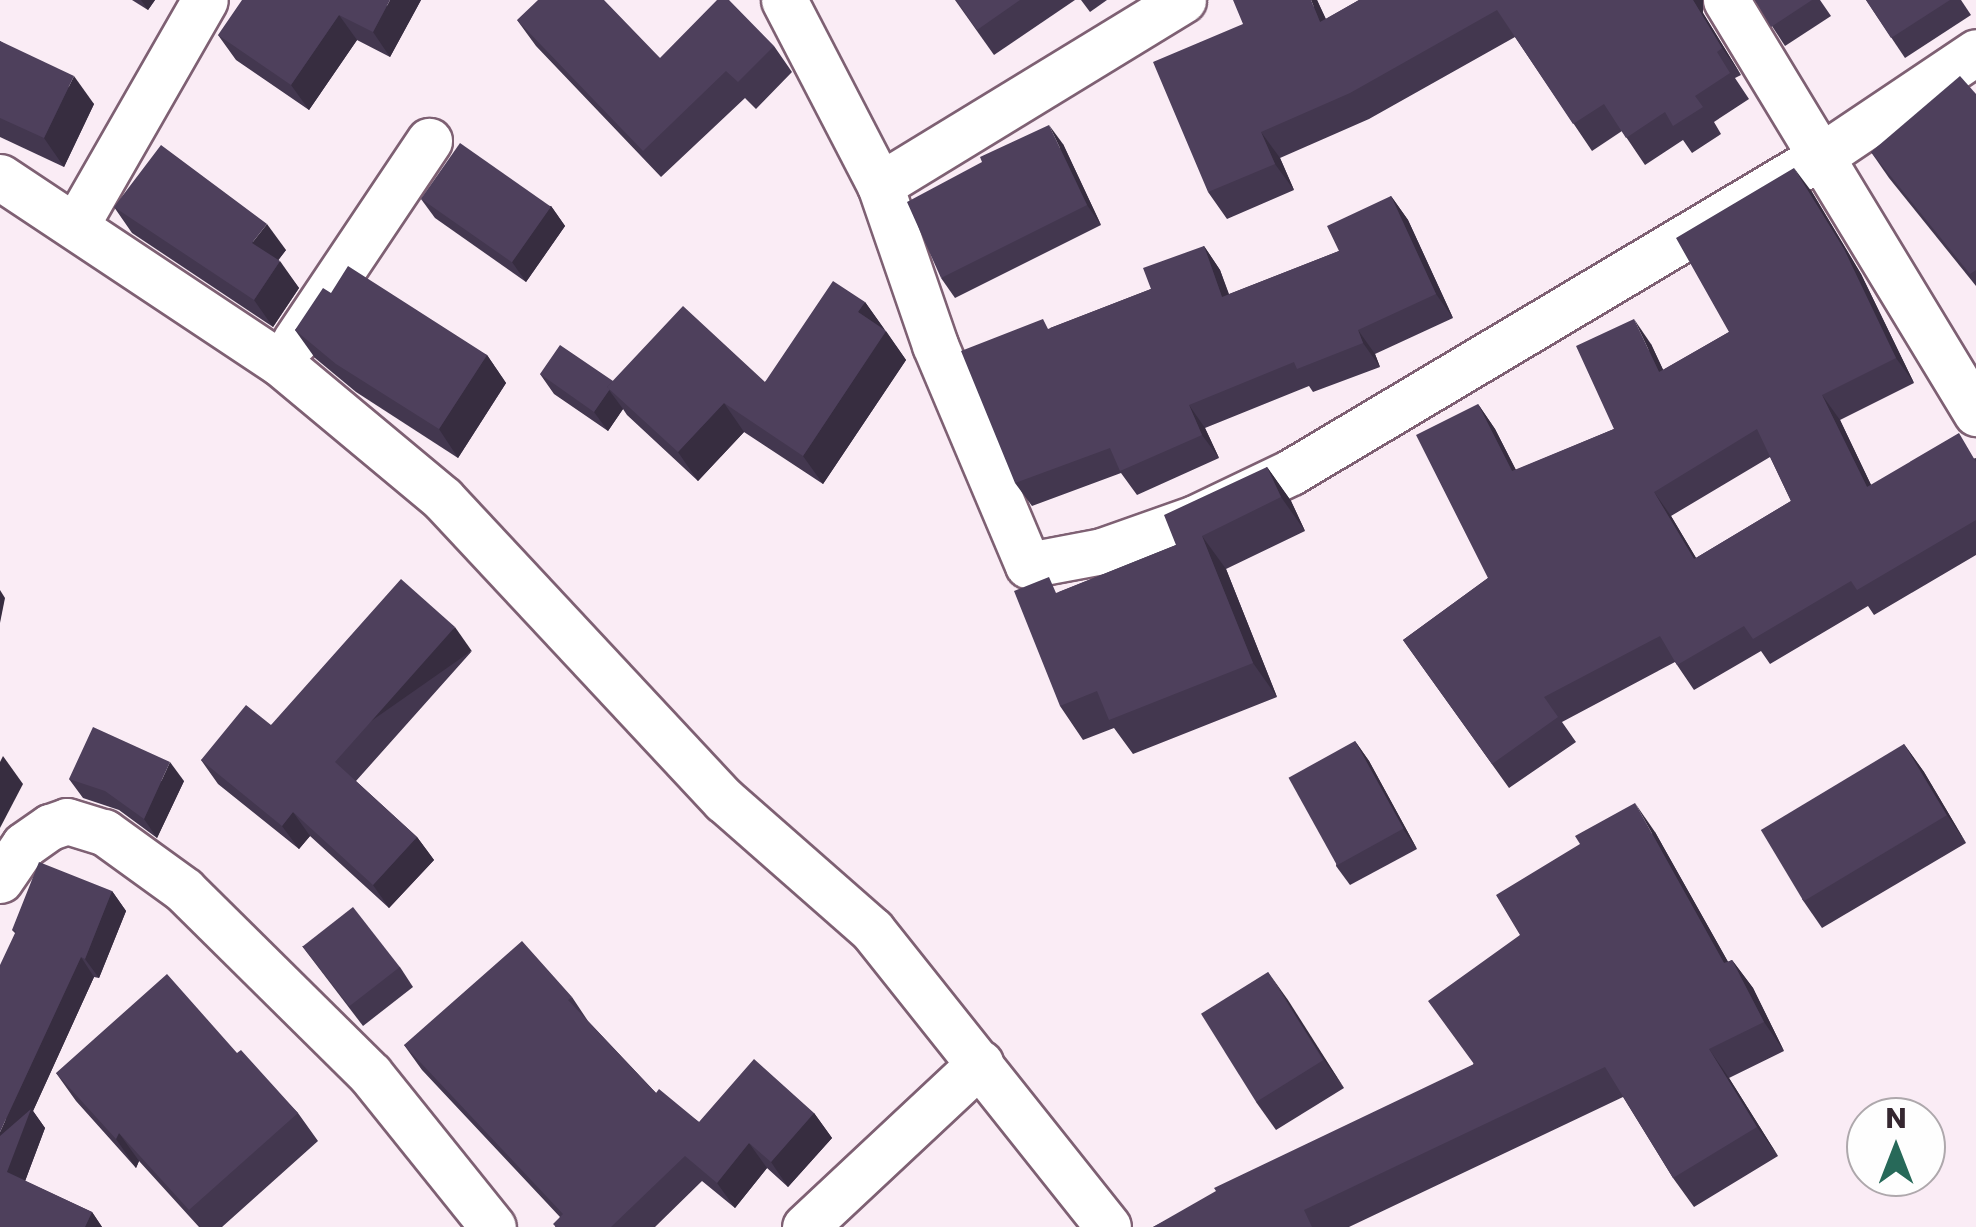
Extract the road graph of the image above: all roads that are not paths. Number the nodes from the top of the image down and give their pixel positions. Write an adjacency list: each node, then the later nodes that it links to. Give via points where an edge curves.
1 (205, 0): 10 (street)
2 (784, 0): 9 (street)
3 (1183, 0): 9 (street)
4 (1726, 0): 7 (street)
5 (1976, 52): 7 (street)
6 (429, 141): 11 (street)
7 (1824, 155): 9 (street, via 1291,472 1195,518 1102,551 1028,565 935,345); 12 (street)
8 (0, 177): 10 (street)
9 (880, 185)
10 (76, 224): 11 (street)
11 (280, 363): 14 (street, via 443,499 724,800 872,930)
12 (1976, 413)
13 (0, 880): 15 (street, via 24,845 50,827 67,821 104,832 184,890 370,1074)
14 (980, 1064): 16 (street); 17 (street)
15 (493, 1227)
16 (805, 1227)
17 (1108, 1227)

